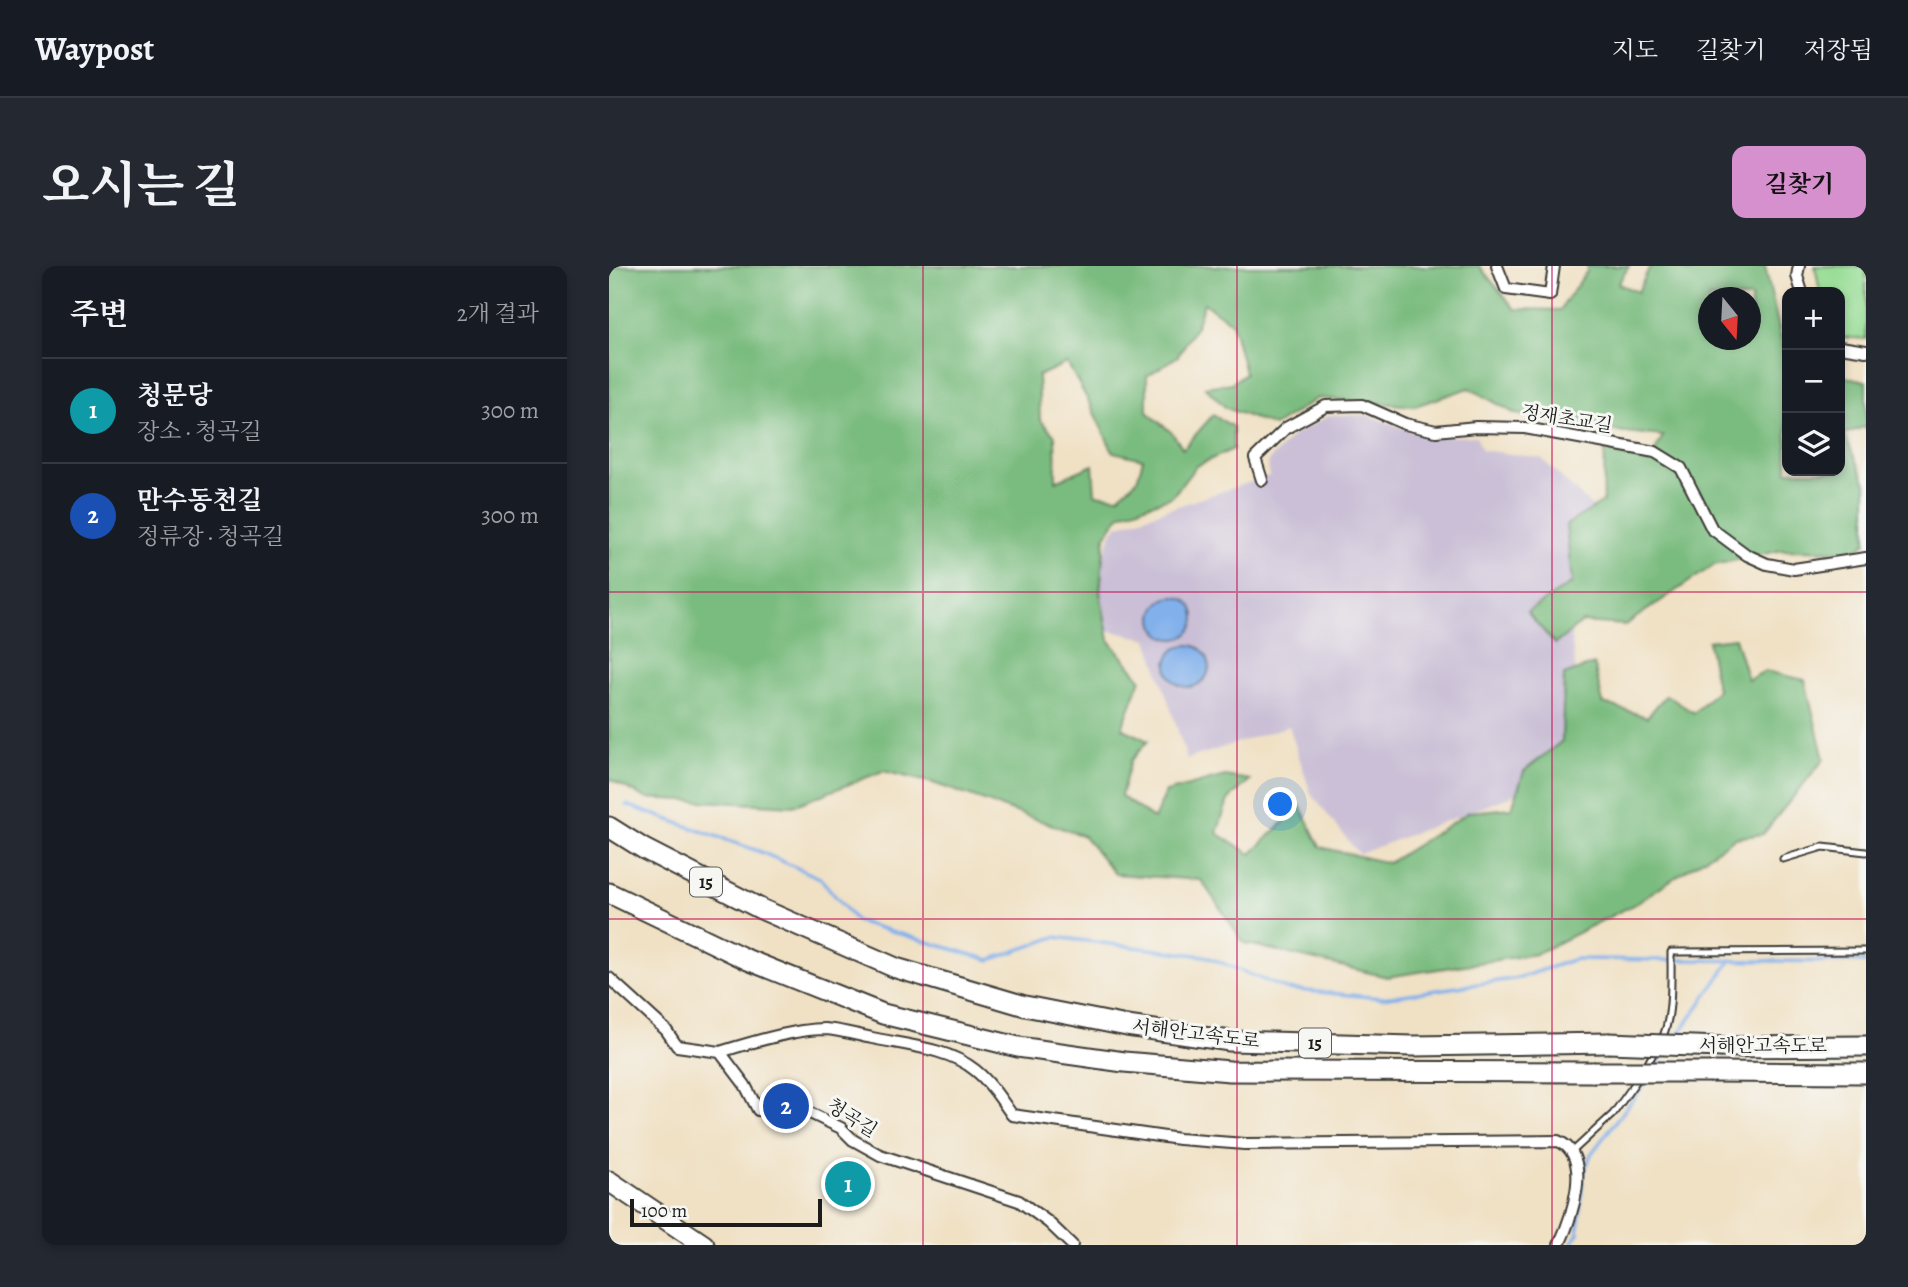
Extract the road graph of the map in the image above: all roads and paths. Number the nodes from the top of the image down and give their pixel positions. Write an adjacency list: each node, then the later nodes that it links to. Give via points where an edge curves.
1 (1497, 266): 2 (street, via 1506,289 1549,295)
2 (1554, 266)
3 (1798, 266): 4 (street)
4 (1800, 287)
5 (1845, 348): 6 (street)
6 (1866, 351)
7 (1262, 480): 8 (street, 정재초교길, via 1255,458 1286,428 1326,406 1362,405 1405,424 1436,431 1525,428 1655,452 1681,468 1712,529 1747,555 1794,569)
8 (1866, 558)
9 (609, 827): 15 (highway, 서해안고속도로 / 15, bridge, via 698,878 897,968 1025,1006 1127,1026 1230,1041 1413,1046)
10 (1866, 852): 11 (lane, via 1823,847)
11 (1783, 859)
12 (609, 892): 17 (highway, 서해안고속도로 / 15, bridge, via 795,980 883,1014 1018,1047 1230,1071)
13 (1866, 951): 18 (lane, via 1671,952 1665,1034 1620,1106)
14 (609, 978): 16 (street, via 666,1030 677,1046)
15 (1866, 1046)
16 (720, 1052): 18 (street, via 825,1029 951,1057 988,1082 1012,1115 1027,1118 1245,1144 1558,1141); 23 (street, 청곡길, via 758,1110 810,1112 880,1155 1019,1201)
17 (1866, 1073)
18 (1573, 1152): 24 (street, via 1577,1180 1572,1215)
19 (609, 1181): 22 (highway)
20 (609, 1195): 21 (highway)
21 (692, 1245)
22 (704, 1245)
23 (1072, 1245)
24 (1559, 1245)

